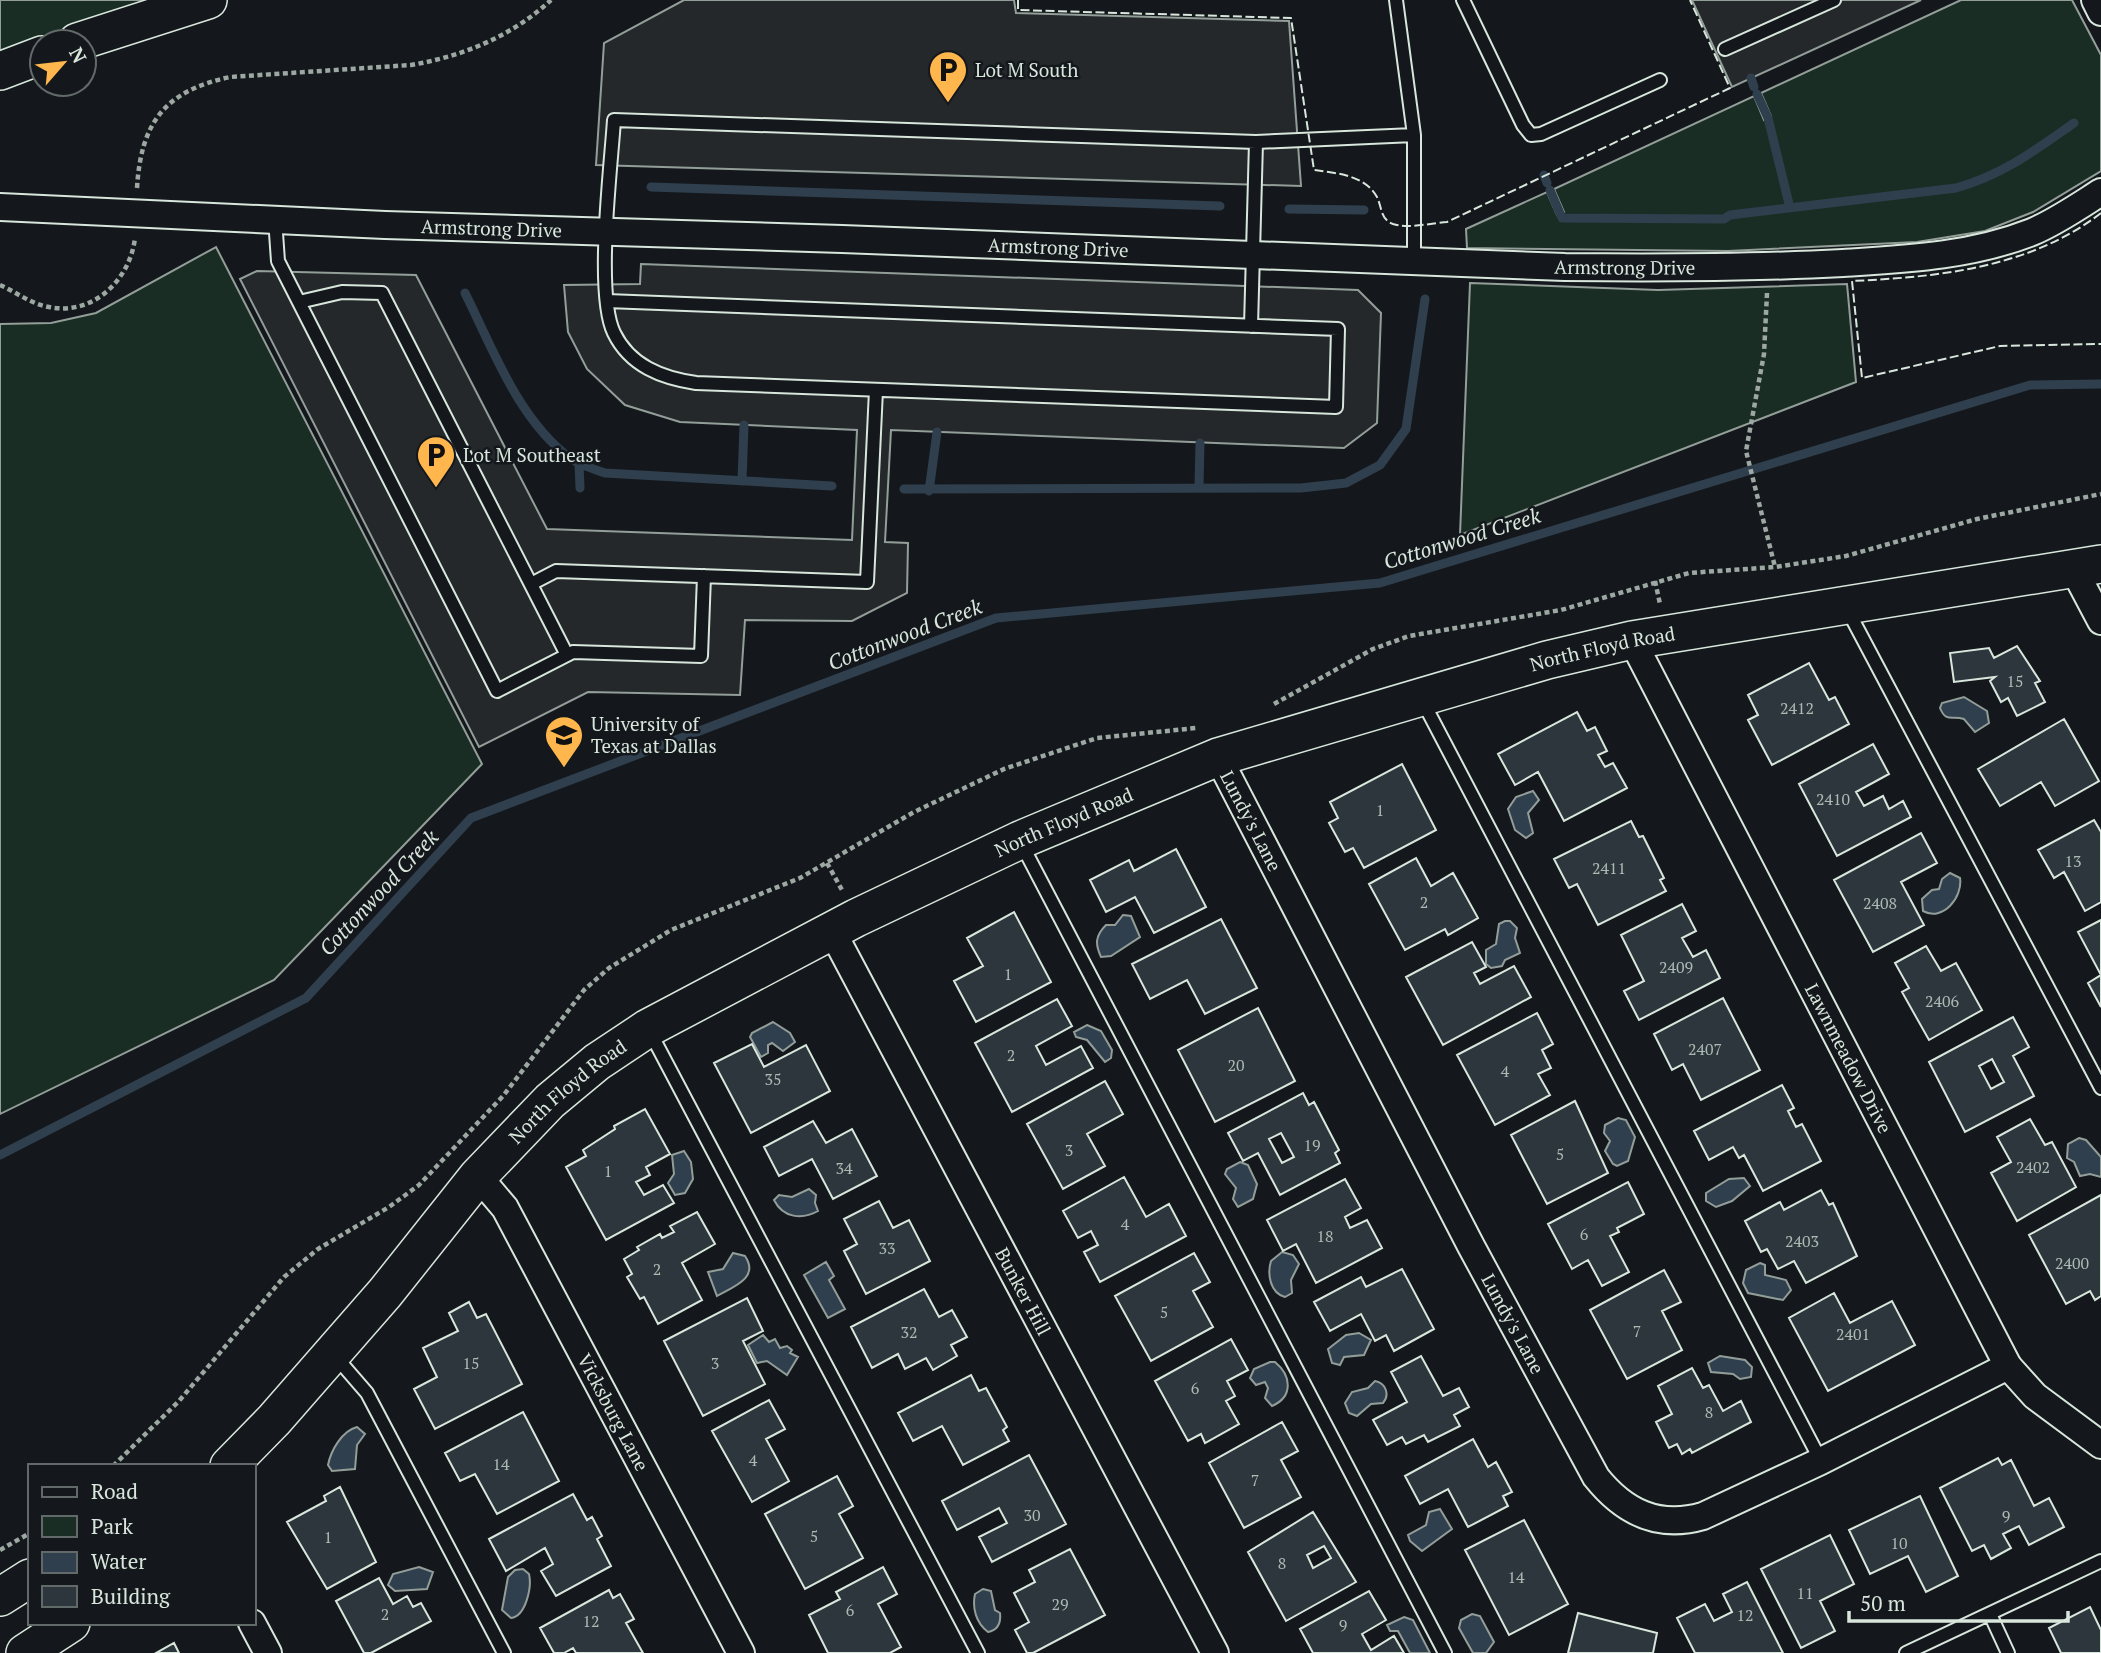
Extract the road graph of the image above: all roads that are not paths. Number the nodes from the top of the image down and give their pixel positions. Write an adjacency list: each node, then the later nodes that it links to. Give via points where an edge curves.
1 (208, 0): 7 (street)
2 (1396, 0): 12 (lane)
3 (1463, 0): 11 (lane, via 1531,135)
4 (1834, 0): 8 (lane)
5 (2095, 0): 6 (street)
6 (2101, 12)
7 (98, 35)
8 (1725, 49)
9 (28, 60): 10 (street)
10 (0, 71)
11 (1660, 80)
12 (1413, 135): 13 (lane); 19 (lane)
13 (1256, 142): 17 (lane, via 614,120); 18 (lane)
14 (2101, 192): 19 (street, Armstrong Drive, via 2032,232 1927,257 1766,267)
15 (0, 206): 16 (street, Armstrong Drive)
16 (275, 219): 17 (street, Armstrong Drive); 21 (lane, via 278,261)
17 (607, 230): 18 (street, Armstrong Drive); 20 (lane)
18 (1251, 256): 19 (street, Armstrong Drive); 22 (lane)
19 (1414, 261)
20 (607, 301): 22 (lane); 23 (lane, via 614,332 637,363 668,379)
21 (299, 302): 26 (lane, via 342,292 382,293); 30 (lane, via 497,691)
22 (1251, 326): 23 (lane, via 1338,330 1336,407)
23 (876, 390): 25 (lane, via 867,582)
24 (2087, 566): 27 (street, North Floyd Road); 28 (street)
25 (704, 576): 26 (lane, via 556,571); 30 (lane, via 701,656 573,652)
26 (531, 584): 30 (lane)
27 (1845, 605): 29 (street, North Floyd Road); 36 (lane)
28 (2101, 621)
29 (1632, 640): 31 (street, North Floyd Road); 39 (street, Lawnmeadow Drive)
30 (567, 656)
31 (1420, 697): 32 (street, North Floyd Road); 41 (lane)
32 (1218, 757): 33 (street, North Floyd Road); 41 (street, Lundy's Lane, via 1471,1245 1608,1492 1644,1516 1685,1521)
33 (1020, 840): 34 (street, North Floyd Road); 55 (lane)
34 (832, 931): 35 (street, North Floyd Road); 54 (street, Bunker Hill)
35 (648, 1028): 37 (street, North Floyd Road, via 550,1101); 53 (lane)
36 (2101, 1088)
37 (478, 1176): 38 (street, North Floyd Road); 52 (street, Vicksburg Lane, via 505,1208)
38 (332, 1354): 42 (street, North Floyd Road); 51 (lane, via 367,1393)
39 (2008, 1366): 40 (street, Lawnmeadow Drive, via 2035,1396); 41 (street, Lundy's Lane)
40 (2101, 1445)
41 (1821, 1461)
42 (231, 1464)
43 (2101, 1561): 46 (lane)
44 (28, 1579): 45 (street)
45 (0, 1597)
46 (1990, 1614): 56 (lane); 57 (lane)
47 (68, 1625): 49 (street)
48 (253, 1625): 50 (street)
49 (29, 1652)
50 (268, 1653)
51 (504, 1653)
52 (741, 1653)
53 (978, 1653)
54 (1215, 1653)
55 (1445, 1653)
56 (1906, 1653)
57 (2008, 1653)

